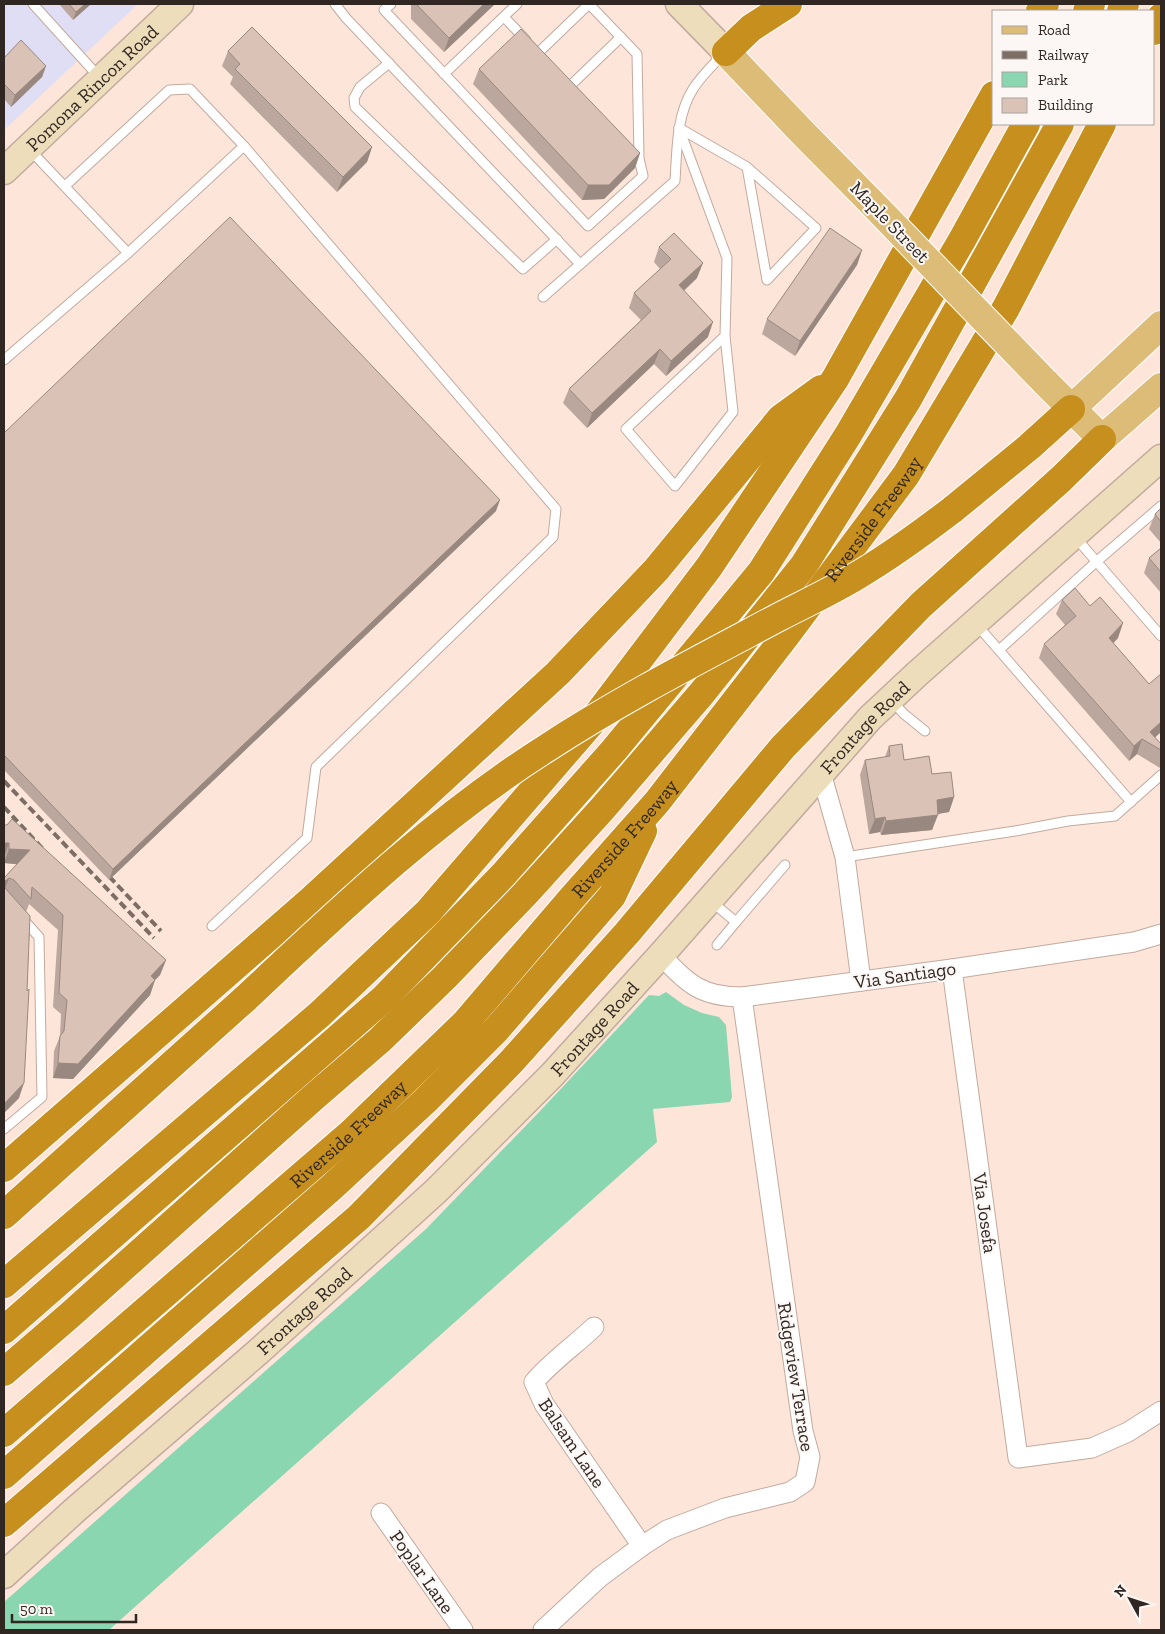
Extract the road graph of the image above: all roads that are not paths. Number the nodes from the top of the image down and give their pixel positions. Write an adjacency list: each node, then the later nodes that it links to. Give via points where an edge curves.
1 (33, 4): 16 (lane)
2 (180, 4): 16 (main road, Pomona Rincon Road)
3 (335, 4): 14 (lane)
4 (391, 4): 15 (lane, via 384,10)
5 (518, 4): 9 (lane)
6 (589, 4): 9 (lane, via 541,56); 12 (lane)
7 (679, 4): 13 (main road, Maple Street)
8 (788, 4): 13 (highway, via 751,28)
9 (504, 17): 15 (lane)
10 (1161, 17): 11 (highway)
11 (1155, 29)
12 (621, 37): 17 (lane); 26 (lane, via 637,54)
13 (726, 52): 22 (lane, via 693,89 686,101); 39 (main road, Maple Street, bridge)
14 (389, 63): 30 (lane); 30 (lane, via 360,87 354,98 355,107 523,269)
15 (444, 74): 26 (lane, via 588,226 642,176)
16 (101, 79): 25 (main road, Pomona Rincon Road)
17 (570, 86)
18 (992, 99): 37 (highway)
19 (1025, 125): 71 (highway, via 848,435 761,572 614,750 503,875 384,998)
20 (1059, 125): 72 (highway, via 908,399 804,565 702,693 590,823 446,977 380,1040)
21 (1101, 125): 52 (highway, Riverside Freeway, via 1006,308 906,475)
22 (679, 128): 27 (lane); 32 (lane, via 675,181); 35 (lane, via 727,258)
23 (626, 145): 26 (lane)
24 (244, 146): 29 (lane, via 190,89 168,90); 31 (lane); 59 (lane, via 556,509 553,537 316,767 307,838)
25 (28, 148): 28 (main road, Pomona Rincon Road); 29 (lane)
26 (639, 158)
27 (747, 166): 27 (lane, via 816,228 767,280 761,242)
28 (4, 172)
29 (65, 186): 31 (lane)
30 (557, 239): 32 (lane)
31 (128, 253): 36 (lane)
32 (580, 264): 33 (lane)
33 (543, 296)
34 (1161, 326): 39 (main road)
35 (725, 336): 35 (lane, via 626,429 675,486 733,412)
36 (4, 360)
37 (835, 379): 67 (highway, via 781,418 656,570 558,673 311,900); 69 (highway, via 709,567 597,715 428,912 320,1014)
38 (1161, 387): 40 (main road)
39 (1070, 409): 40 (main road, Maple Street); 68 (highway, bridge, via 952,510 857,576 610,708 464,805 339,910)
40 (1102, 439): 77 (highway, via 921,605 783,747 627,933 511,1062 359,1217)
41 (1161, 458): 43 (main road, Frontage Road)
42 (1161, 506): 44 (lane)
43 (1074, 536): 44 (lane); 45 (main road, Frontage Road)
44 (1096, 562): 46 (lane); 47 (lane)
45 (975, 623): 47 (lane); 48 (main road, Frontage Road)
46 (1161, 636)
47 (999, 650): 53 (lane)
48 (890, 699): 49 (lane); 50 (main road, Frontage Road)
49 (926, 731)
50 (821, 773): 54 (street); 56 (main road, Frontage Road)
51 (1161, 775): 53 (lane)
52 (657, 802): 74 (highway, Riverside Freeway, via 465,1023 351,1133); 75 (highway, via 612,896 496,1030 332,1187)
53 (1131, 802): 54 (lane, via 1115,816)
54 (845, 857): 64 (street)
55 (785, 865): 58 (lane)
56 (710, 900): 58 (lane); 62 (main road, Frontage Road)
57 (16, 912): 66 (lane, via 39,937 42,1096)
58 (736, 922): 61 (lane)
59 (212, 926)
60 (1161, 934): 63 (street, Via Santiago, via 1134,942)
61 (717, 945)
62 (661, 955): 65 (street, Via Santiago, via 694,986 723,997); 79 (main road, Frontage Road, via 552,1075 436,1191)
63 (952, 969): 64 (street, Via Santiago); 73 (street, Via Josefa, via 1018,1458 1092,1448 1128,1432)
64 (861, 981): 65 (street, Via Santiago)
65 (742, 997): 78 (street, Ridgeview Terrace, via 803,1432 810,1457 805,1482 790,1492 725,1508 667,1530)
66 (4, 1129)
67 (4, 1168)
68 (4, 1215)
69 (4, 1284)
70 (594, 1327): 78 (street, Balsam Lane, via 534,1382 544,1404)
71 (4, 1330)
72 (4, 1372)
73 (1161, 1411)
74 (4, 1433)
75 (4, 1475)
76 (380, 1513): 80 (street, Poplar Lane)
77 (4, 1523)
78 (642, 1546): 81 (street, Ridgeview Terrace, via 600,1577)
79 (4, 1575)
80 (463, 1630)
81 (543, 1630)

